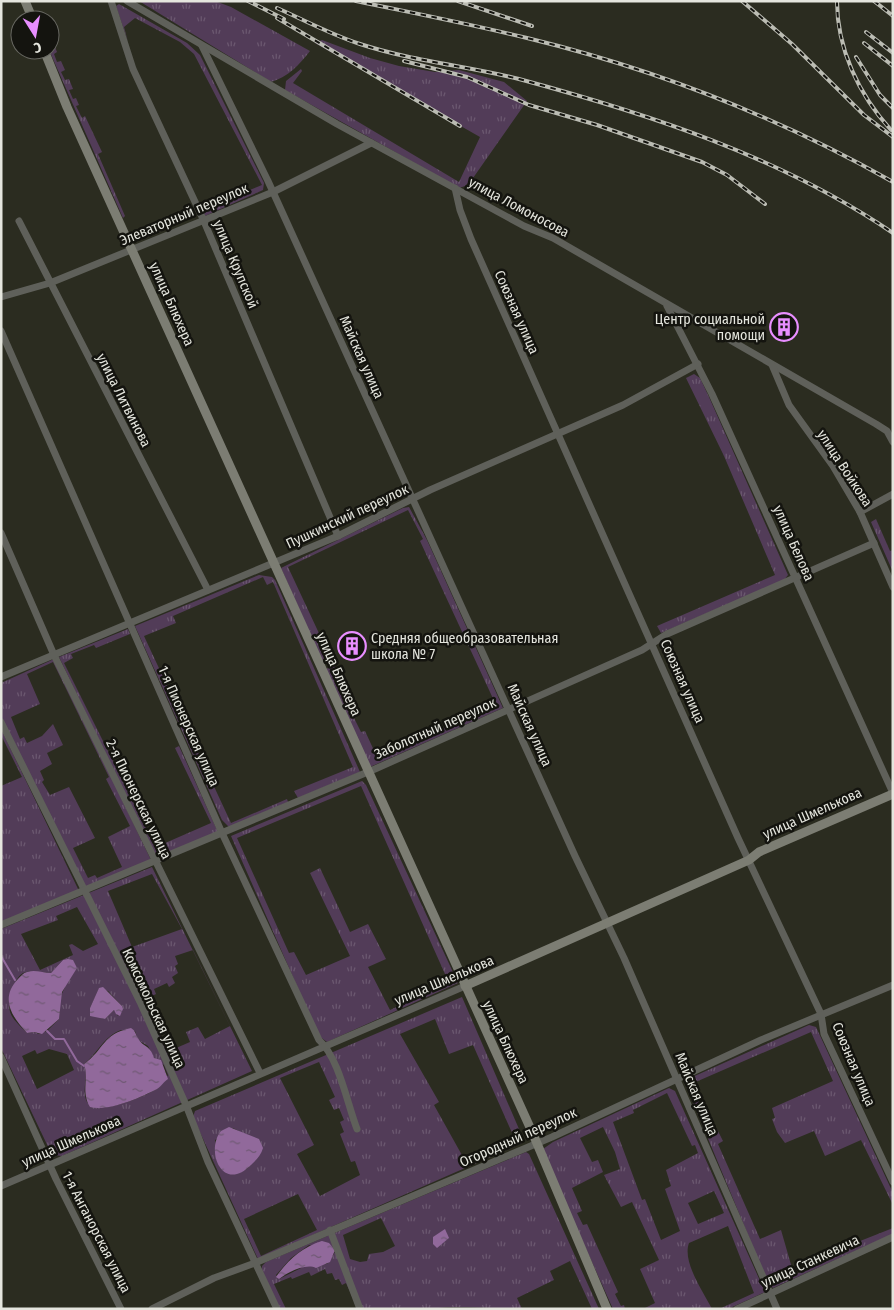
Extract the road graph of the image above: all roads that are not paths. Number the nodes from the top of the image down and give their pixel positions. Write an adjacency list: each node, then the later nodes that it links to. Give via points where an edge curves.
1 (111, 1): 8 (street, улица Крупской, via 133,69)
2 (127, 1): 3 (street, улица Ломоносова)
3 (202, 46): 5 (street, улица Ломоносова); 7 (street, Майская улица)
4 (48, 60): 10 (street, улица Блюхера)
5 (370, 143): 6 (street, улица Ломоносова); 7 (street, Элеваторный переулок)
6 (456, 188): 13 (street, улица Ломоносова, via 524,226 553,238); 17 (street, Союзная улица, via 466,228)
7 (273, 192): 8 (street, Элеваторный переулок); 20 (street, Майская улица)
8 (203, 219): 10 (street, Элеваторный переулок); 23 (street, улица Крупской)
9 (19, 220): 11 (street, улица Литвинова)
10 (132, 249): 11 (street, Элеваторный переулок); 25 (street, улица Блюхера)
11 (50, 283): 12 (street, Элеваторный переулок); 28 (street, улица Литвинова)
12 (1, 297)
13 (666, 305): 15 (street, улица Белова); 16 (street, улица Ломоносова)
14 (1, 331): 29 (street, 1-я Пионерская улица)
15 (698, 364): 17 (street, Пушкинский переулок, via 623,406); 26 (street, улица Белова)
16 (772, 365): 18 (street, улица Ломоносова, via 876,424 887,431); 21 (street, улица Войкова, via 789,405 833,466)
17 (558, 434): 20 (street, Пушкинский переулок); 30 (street, Союзная улица)
18 (893, 442)
19 (893, 494): 21 (street)
20 (413, 499): 23 (street, Пушкинский переулок); 33 (street, Майская улица)
21 (860, 512): 24 (street, улица Войкова)
22 (1, 533): 31 (street, 2-я Пионерская улица)
23 (338, 536): 25 (street, Пушкинский переулок)
24 (874, 543): 26 (street, Заболотный переулок); 27 (street, улица Войкова)
25 (274, 564): 28 (street, Пушкинский переулок); 35 (street, улица Блюхера)
26 (795, 578): 30 (street, Заболотный переулок); 36 (street, улица Белова)
27 (893, 587)
28 (208, 590): 29 (street, Пушкинский переулок)
29 (130, 623): 31 (street, Пушкинский переулок); 37 (street, 1-я Пионерская улица)
30 (653, 643): 33 (street, Заболотный переулок); 38 (street, Союзная улица)
31 (54, 655): 32 (street, Пушкинский переулок); 39 (street, 2-я Пионерская улица)
32 (1, 677)
33 (508, 708): 35 (street, Заболотный переулок); 41 (street, Майская улица)
34 (1, 722): 40 (street, Комсомольская улица)
35 (368, 772): 37 (street, Заболотный переулок); 44 (street, улица Блюхера)
36 (893, 793): 38 (street, улица Шмелькова, via 759,852)
37 (222, 833): 39 (street, Заболотный переулок); 46 (street, 1-я Пионерская улица, via 319,1040)
38 (749, 860): 41 (street, улица Шмелькова); 45 (street, Союзная улица)
39 (156, 862): 40 (street, Заболотный переулок); 48 (street, 2-я Пионерская улица)
40 (84, 892): 42 (street, Заболотный переулок); 50 (street, Комсомольская улица, via 141,1004)
41 (608, 924): 44 (street, улица Шмелькова); 49 (street, Майская улица)
42 (1, 926)
43 (893, 985): 45 (street, Огородный переулок)
44 (465, 986): 46 (street, улица Шмелькова); 52 (street, улица Блюхера)
45 (821, 1014): 49 (street, Огородный переулок); 54 (street, Союзная улица, via 824,1034)
46 (325, 1046): 48 (street, улица Шмелькова); 51 (street, 1-я Пионерская улица, via 336,1067)
47 (1, 1057): 53 (street, 1-я Анганорская улица)
48 (260, 1073): 50 (street, улица Шмелькова)
49 (677, 1080): 52 (street, Огородный переулок); 59 (street, Майская улица)
50 (186, 1105): 53 (street, улица Шмелькова); 58 (street, Комсомольская улица, via 208,1162)
51 (357, 1129)
52 (536, 1142): 56 (street, Огородный переулок); 64 (street, улица Блюхера)
53 (50, 1165): 55 (street, улица Шмелькова); 60 (street, 1-я Анганорская улица)
54 (893, 1182)
55 (1, 1186)
56 (330, 1230): 58 (street, Огородный переулок); 63 (street)
57 (893, 1237): 59 (street, улица Станкевича)
58 (255, 1263): 61 (street, Огородный переулок, via 214,1278); 62 (street, Комсомольская улица)
59 (770, 1294): 65 (street, улица Станкевича); 66 (street, Майская улица)
60 (121, 1309)
61 (152, 1309)
62 (277, 1309)
63 (360, 1309)
64 (607, 1309)
65 (737, 1309)
66 (777, 1309)

